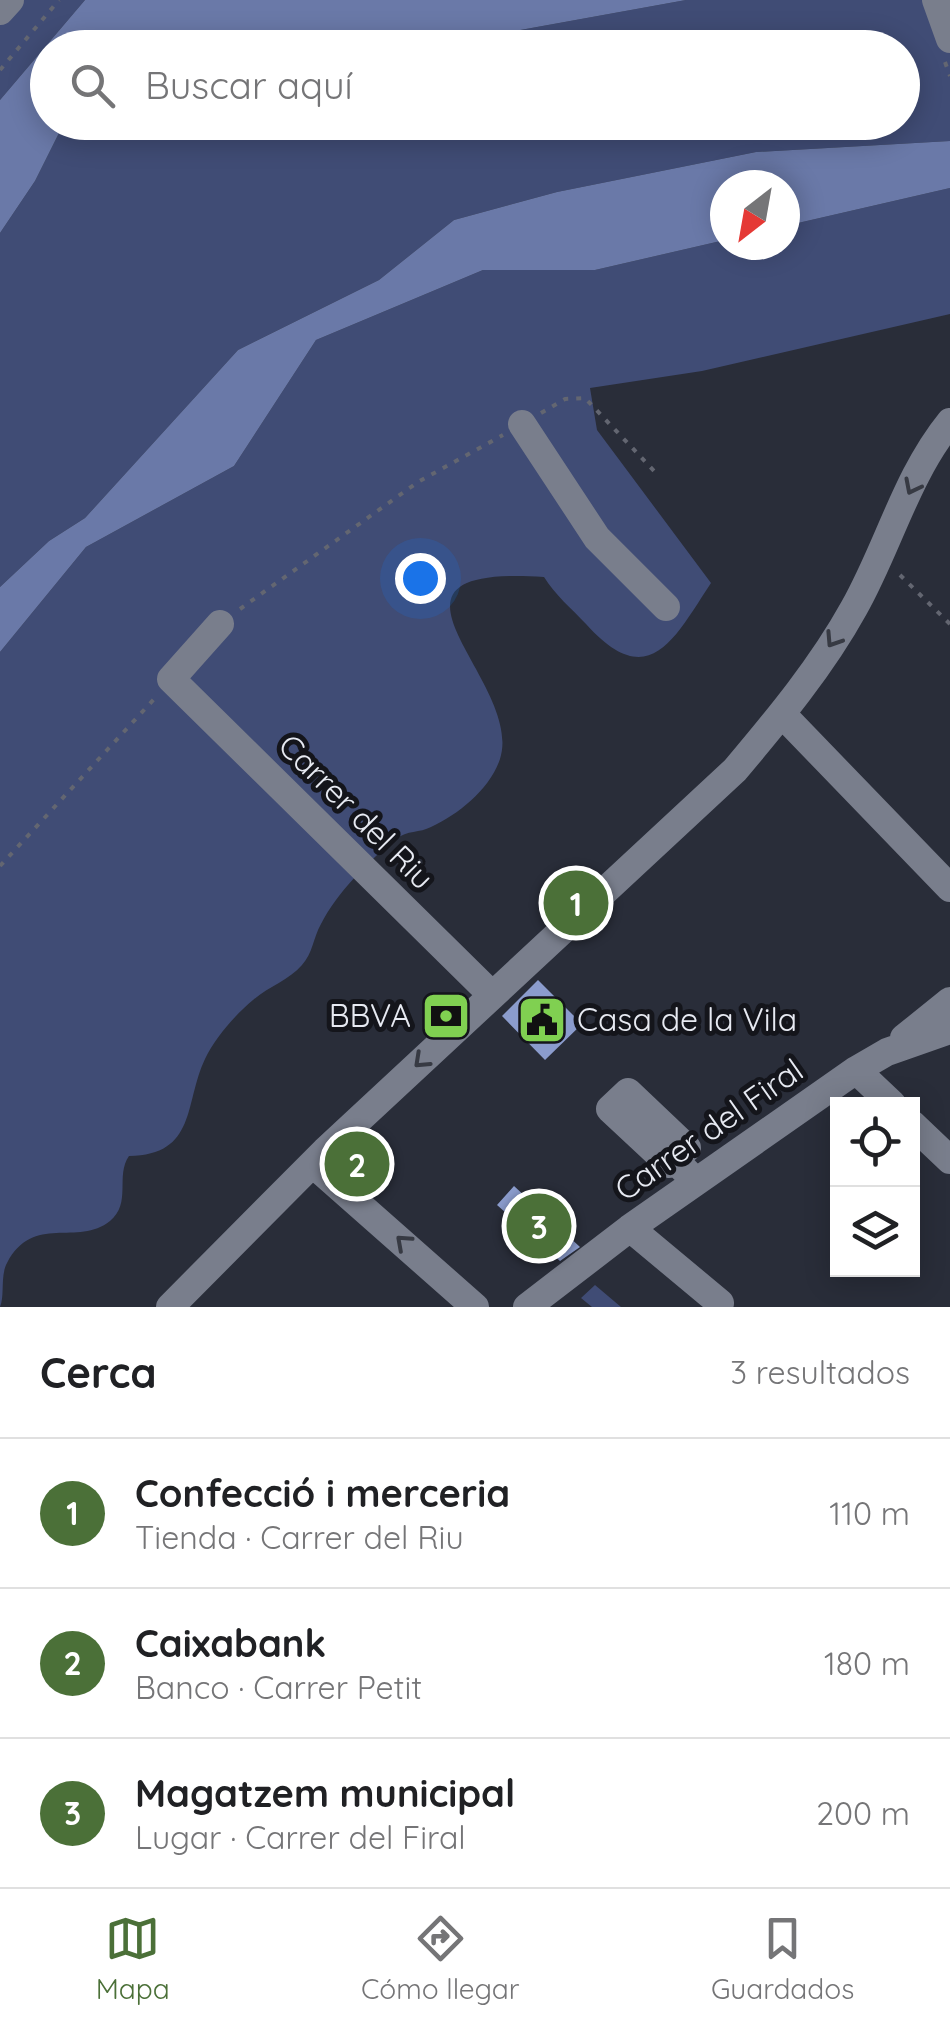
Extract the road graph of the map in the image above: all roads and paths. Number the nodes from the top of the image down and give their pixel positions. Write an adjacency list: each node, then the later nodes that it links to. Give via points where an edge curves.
1 (10, 0): 4 (street)
2 (59, 0): 5 (path)
3 (936, 0): 7 (street)
4 (0, 12)
5 (34, 30)
6 (30, 34): 8 (path)
7 (950, 39)
8 (0, 70)
9 (950, 422): 12 (street, one-way to 12)
10 (522, 424): 11 (path, via 565,399 585,398); 13 (street, via 597,538); 14 (path, via 418,482)
11 (656, 474)
12 (879, 555): 15 (path); 17 (street, one-way to 17, via 854,608)
13 (666, 607)
14 (220, 624): 16 (street)
15 (950, 624)
16 (172, 679): 18 (path); 20 (street, Carrer del Riu)
17 (782, 714): 19 (street); 20 (street, via 735,770)
18 (0, 866)
19 (950, 888)
20 (492, 995): 29 (street, one-way to 29)
21 (950, 1001): 23 (street, Carrer del Firal)
22 (950, 1030): 23 (street, Carrer del Firal)
23 (887, 1052): 24 (street, Carrer del Firal)
24 (856, 1070): 25 (street); 30 (street, Carrer del Firal)
25 (885, 1097)
26 (920, 1132): 28 (street)
27 (675, 1160): 30 (street)
28 (950, 1160)
29 (314, 1164): 34 (street); 35 (street, one-way to 29)
30 (695, 1181): 31 (street, Carrer del Firal)
31 (630, 1228): 32 (street, Carrer del Firal); 33 (street)
32 (547, 1302)
33 (720, 1302)
34 (170, 1307)
35 (475, 1307)

